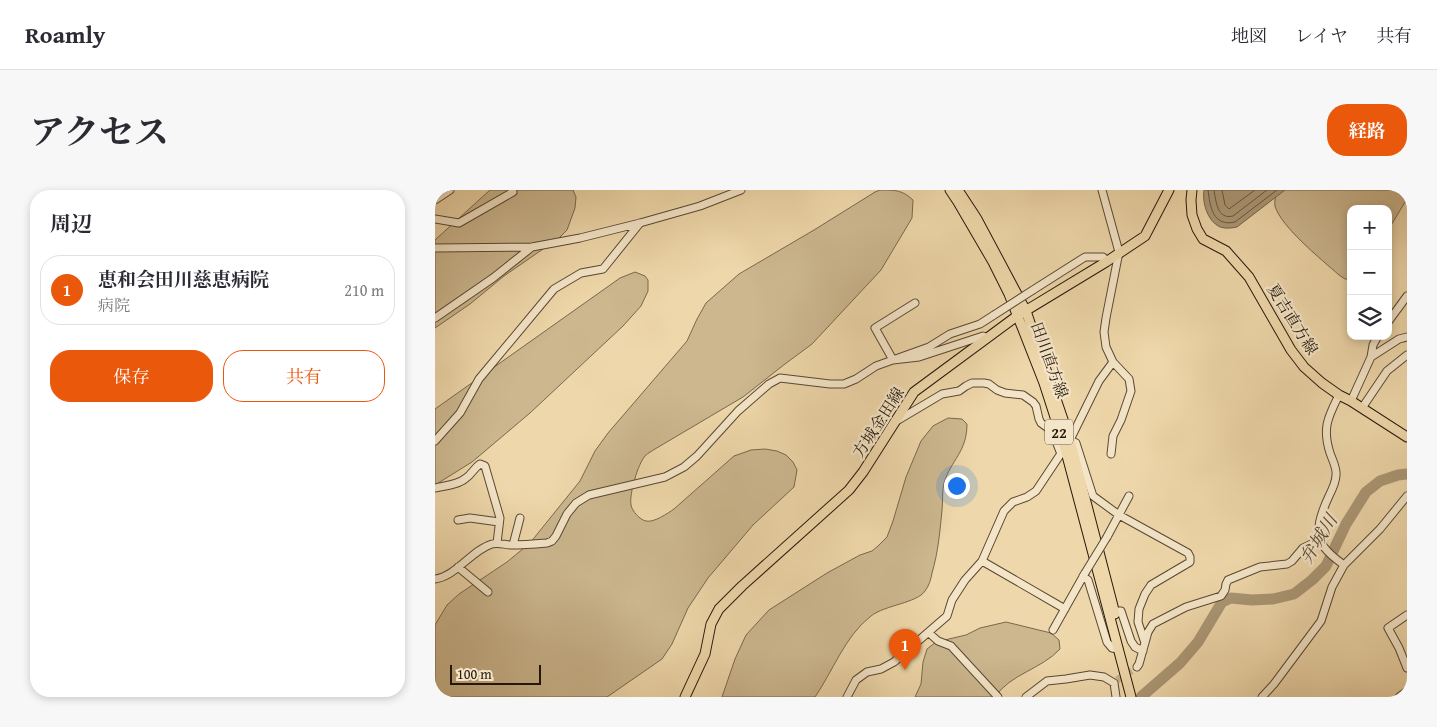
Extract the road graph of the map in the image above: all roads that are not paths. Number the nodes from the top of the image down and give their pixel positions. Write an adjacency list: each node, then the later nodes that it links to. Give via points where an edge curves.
1 (450, 190): 9 (street)
2 (512, 190): 10 (street, via 459,223)
3 (741, 190): 11 (street)
4 (949, 190): 18 (main road, 田川直方線 / 22)
5 (958, 190): 18 (main road, 田川直方線 / 22, via 977,219)
6 (1102, 190): 14 (street)
7 (1169, 190): 14 (main road, 方城金田線, via 1145,236)
8 (1192, 190): 28 (main road, 夏吉直方線, via 1192,215 1203,238 1226,251 1249,277 1291,350 1304,367)
9 (435, 200)
10 (435, 219)
11 (640, 223): 12 (street); 33 (street, via 603,269 581,273 555,290 479,379 460,413)
12 (532, 247): 13 (street); 20 (street)
13 (435, 248)
14 (1119, 252): 15 (main road, 方城金田線); 27 (street, via 1104,332)
15 (1107, 261): 18 (main road, 方城金田線); 26 (street, bridge, via 1103,257 1085,257 980,324)
16 (1407, 296): 19 (street)
17 (915, 303): 26 (street, via 875,328)
18 (1021, 314): 22 (main road, 方城金田線); 34 (main road, 田川直方線 / 22)
19 (1392, 317)
20 (435, 318)
21 (1407, 337): 25 (street)
22 (987, 338): 26 (street, via 983,336 919,357); 31 (main road, 方城金田線, via 915,392)
23 (1375, 340): 25 (street)
24 (1407, 355): 30 (street, via 1387,371)
25 (1371, 357): 29 (street)
26 (893, 360): 45 (street, via 844,384 780,378 738,411 684,467 665,477 589,494 567,514 552,541)
27 (1113, 362): 34 (street, via 1099,381); 35 (street, via 1129,379 1131,391 1113,436)
28 (1339, 395): 29 (main road, 夏吉直方線); 43 (street, via 1328,416 1326,432 1337,474 1319,525)
29 (1351, 401): 30 (main road, 夏吉直方線)
30 (1362, 408): 32 (main road, 夏吉直方線)
31 (895, 422): 34 (street, via 942,394 959,391 972,383 985,383 1005,393 1023,395 1033,402 1041,422); 64 (main road, 方城金田線, via 849,490 719,609)
32 (1407, 437)
33 (435, 441)
34 (1065, 447): 39 (street, via 1077,443 1093,496); 46 (street, via 1036,491 1013,502 1004,511); 53 (main road, 田川直方線 / 22); 58 (main road, 田川直方線 / 22)
35 (1111, 454)
36 (435, 488): 42 (street, via 459,482 476,466 485,466)
37 (1129, 496): 39 (street)
38 (1407, 496): 47 (street, via 1379,529)
39 (1119, 514): 49 (street, bridge); 57 (street, via 1190,557 1190,562 1151,585 1145,594 1138,622)
40 (520, 518): 45 (street)
41 (458, 520): 42 (street, via 471,518)
42 (499, 522): 44 (street)
43 (1320, 540): 47 (street, via 1324,548); 57 (street, via 1303,548 1287,564 1267,566 1228,580 1221,596 1186,607 1153,624)
44 (497, 543): 45 (street); 48 (street, via 480,550)
45 (513, 545)
46 (982, 561): 52 (street); 56 (street, via 951,600 947,616)
47 (1341, 562): 69 (street, via 1321,621)
48 (458, 567): 50 (street); 51 (street)
49 (1084, 575): 52 (street); 58 (street, via 1107,642)
50 (436, 581)
51 (488, 592)
52 (1065, 609): 55 (street)
53 (1114, 612): 59 (street, via 1121,611 1131,641); 63 (main road, 田川直方線 / 22)
54 (1407, 615): 61 (street, via 1388,628)
55 (1053, 630)
56 (929, 633): 65 (street, via 894,662 861,676); 66 (street, via 951,646)
57 (1145, 643): 59 (street)
58 (1118, 649): 63 (main road, 田川直方線 / 22)
59 (1143, 651): 60 (street)
60 (1137, 667)
61 (1407, 668)
62 (1407, 691): 70 (street)
63 (1132, 693)
64 (688, 695)
65 (847, 697)
66 (998, 697)
67 (1026, 697): 68 (street, via 1047,680 1090,675 1115,682)
68 (1115, 697)
69 (1262, 697)
70 (1399, 697)

